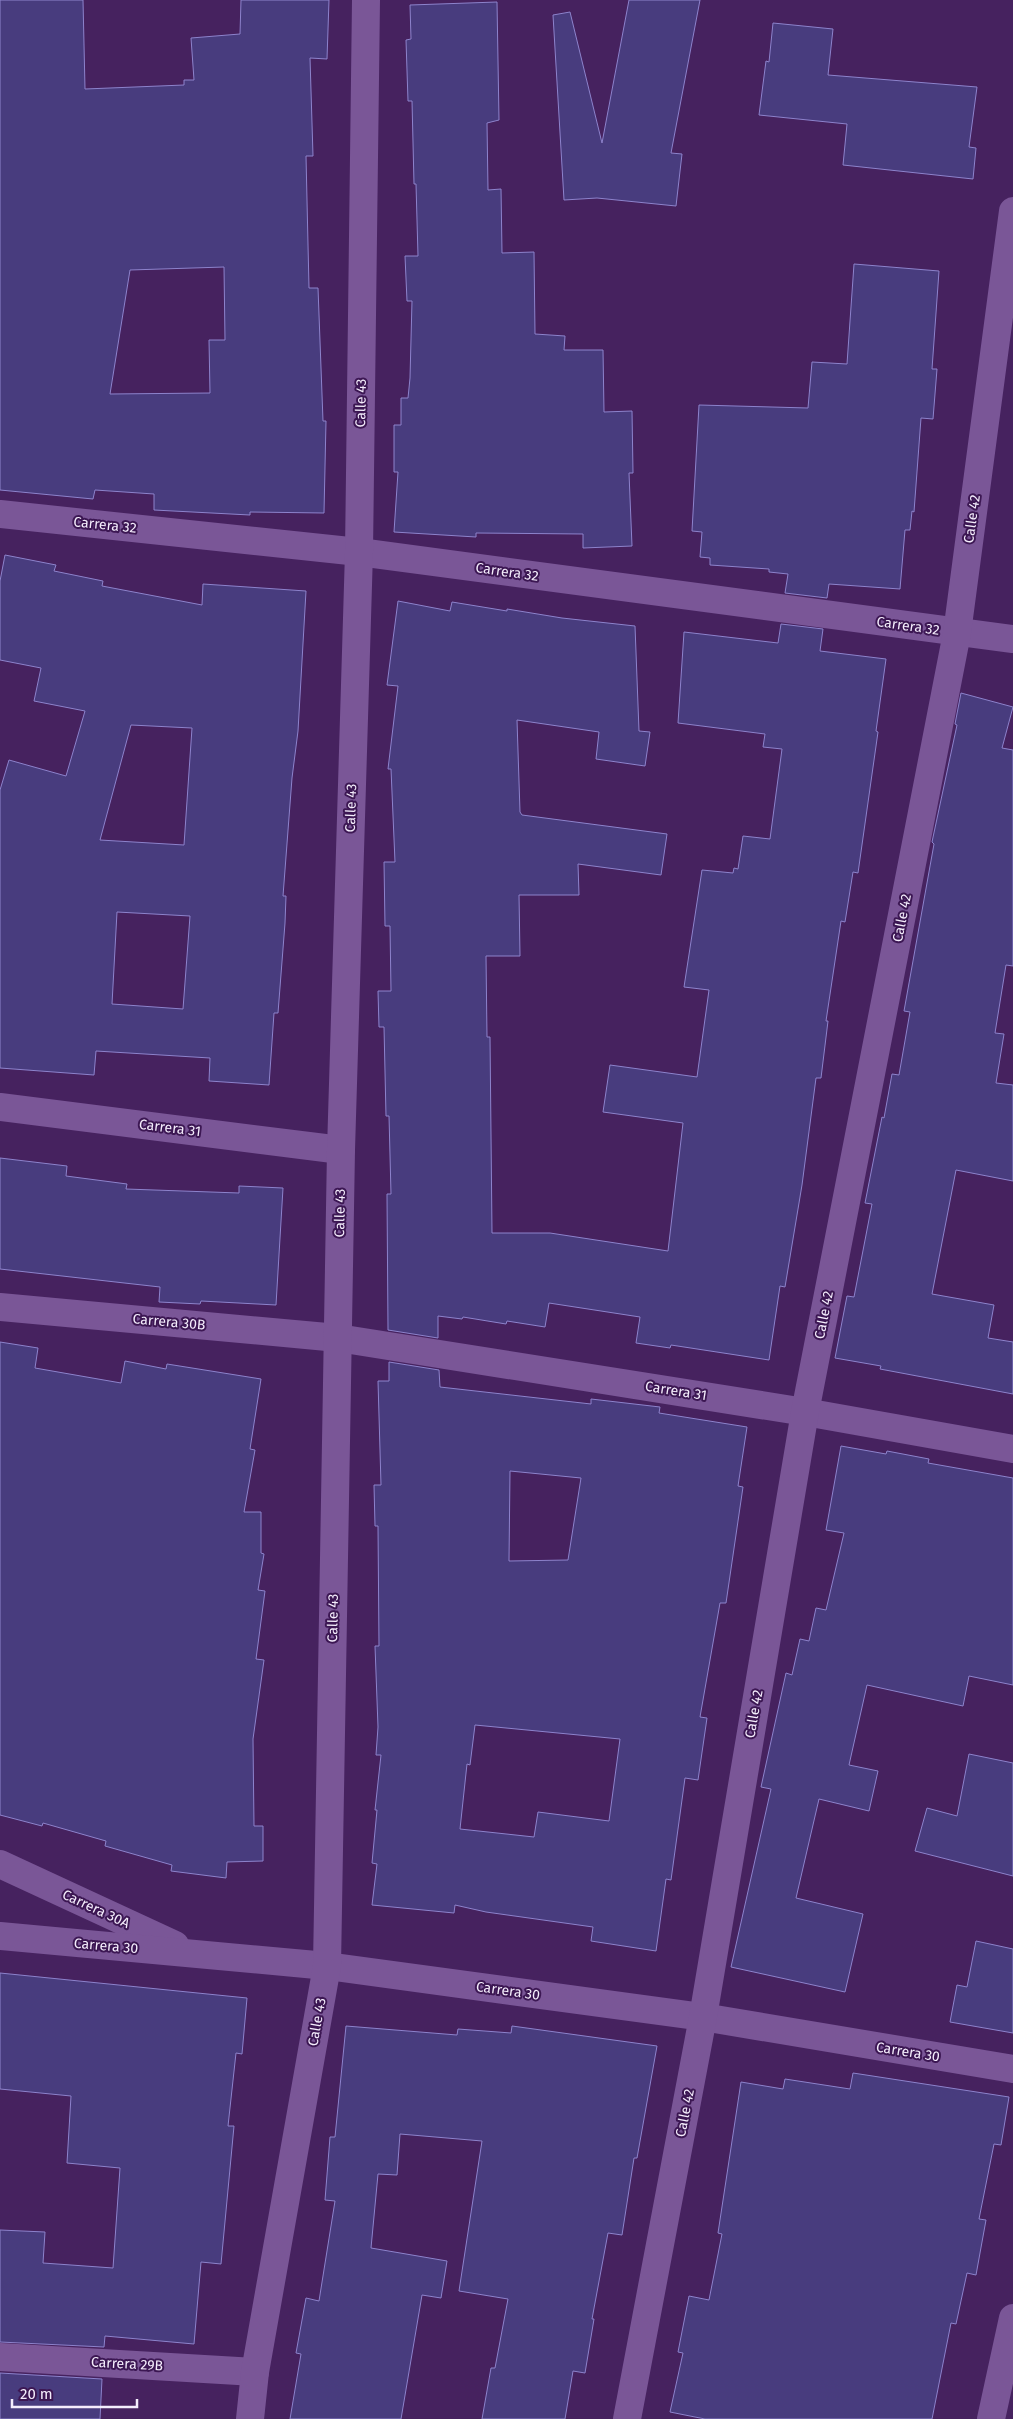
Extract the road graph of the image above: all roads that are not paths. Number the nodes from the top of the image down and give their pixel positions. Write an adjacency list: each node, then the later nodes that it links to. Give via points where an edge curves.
1 (366, 0): 4 (street, Calle 43)
2 (1013, 211): 5 (street, Calle 42)
3 (0, 514): 4 (street, Carrera 32)
4 (359, 552): 5 (street, Carrera 32); 8 (street, Calle 43)
5 (957, 633): 6 (street, Carrera 32); 11 (street, Calle 42)
6 (1013, 639)
7 (0, 1107): 8 (street, Carrera 31)
8 (341, 1150): 10 (street, Calle 43)
9 (0, 1307): 10 (street, Carrera 30B)
10 (338, 1338): 11 (street, Carrera 31); 16 (street, Calle 43)
11 (805, 1412): 12 (street, Carrera 31); 17 (street, Calle 42)
12 (1013, 1449)
13 (0, 1864): 15 (street, Carrera 30A)
14 (0, 1936): 15 (street, Carrera 30)
15 (193, 1953): 16 (street, Carrera 30)
16 (327, 1966): 17 (street, Carrera 30); 21 (street, Calle 43)
17 (703, 2018): 18 (street, Carrera 30); 23 (street, Calle 42)
18 (1013, 2069)
19 (1013, 2318): 24 (street)
20 (0, 2356): 21 (street, Carrera 29B)
21 (255, 2372): 22 (street, Calle 43)
22 (250, 2419)
23 (627, 2419)
24 (991, 2419)

